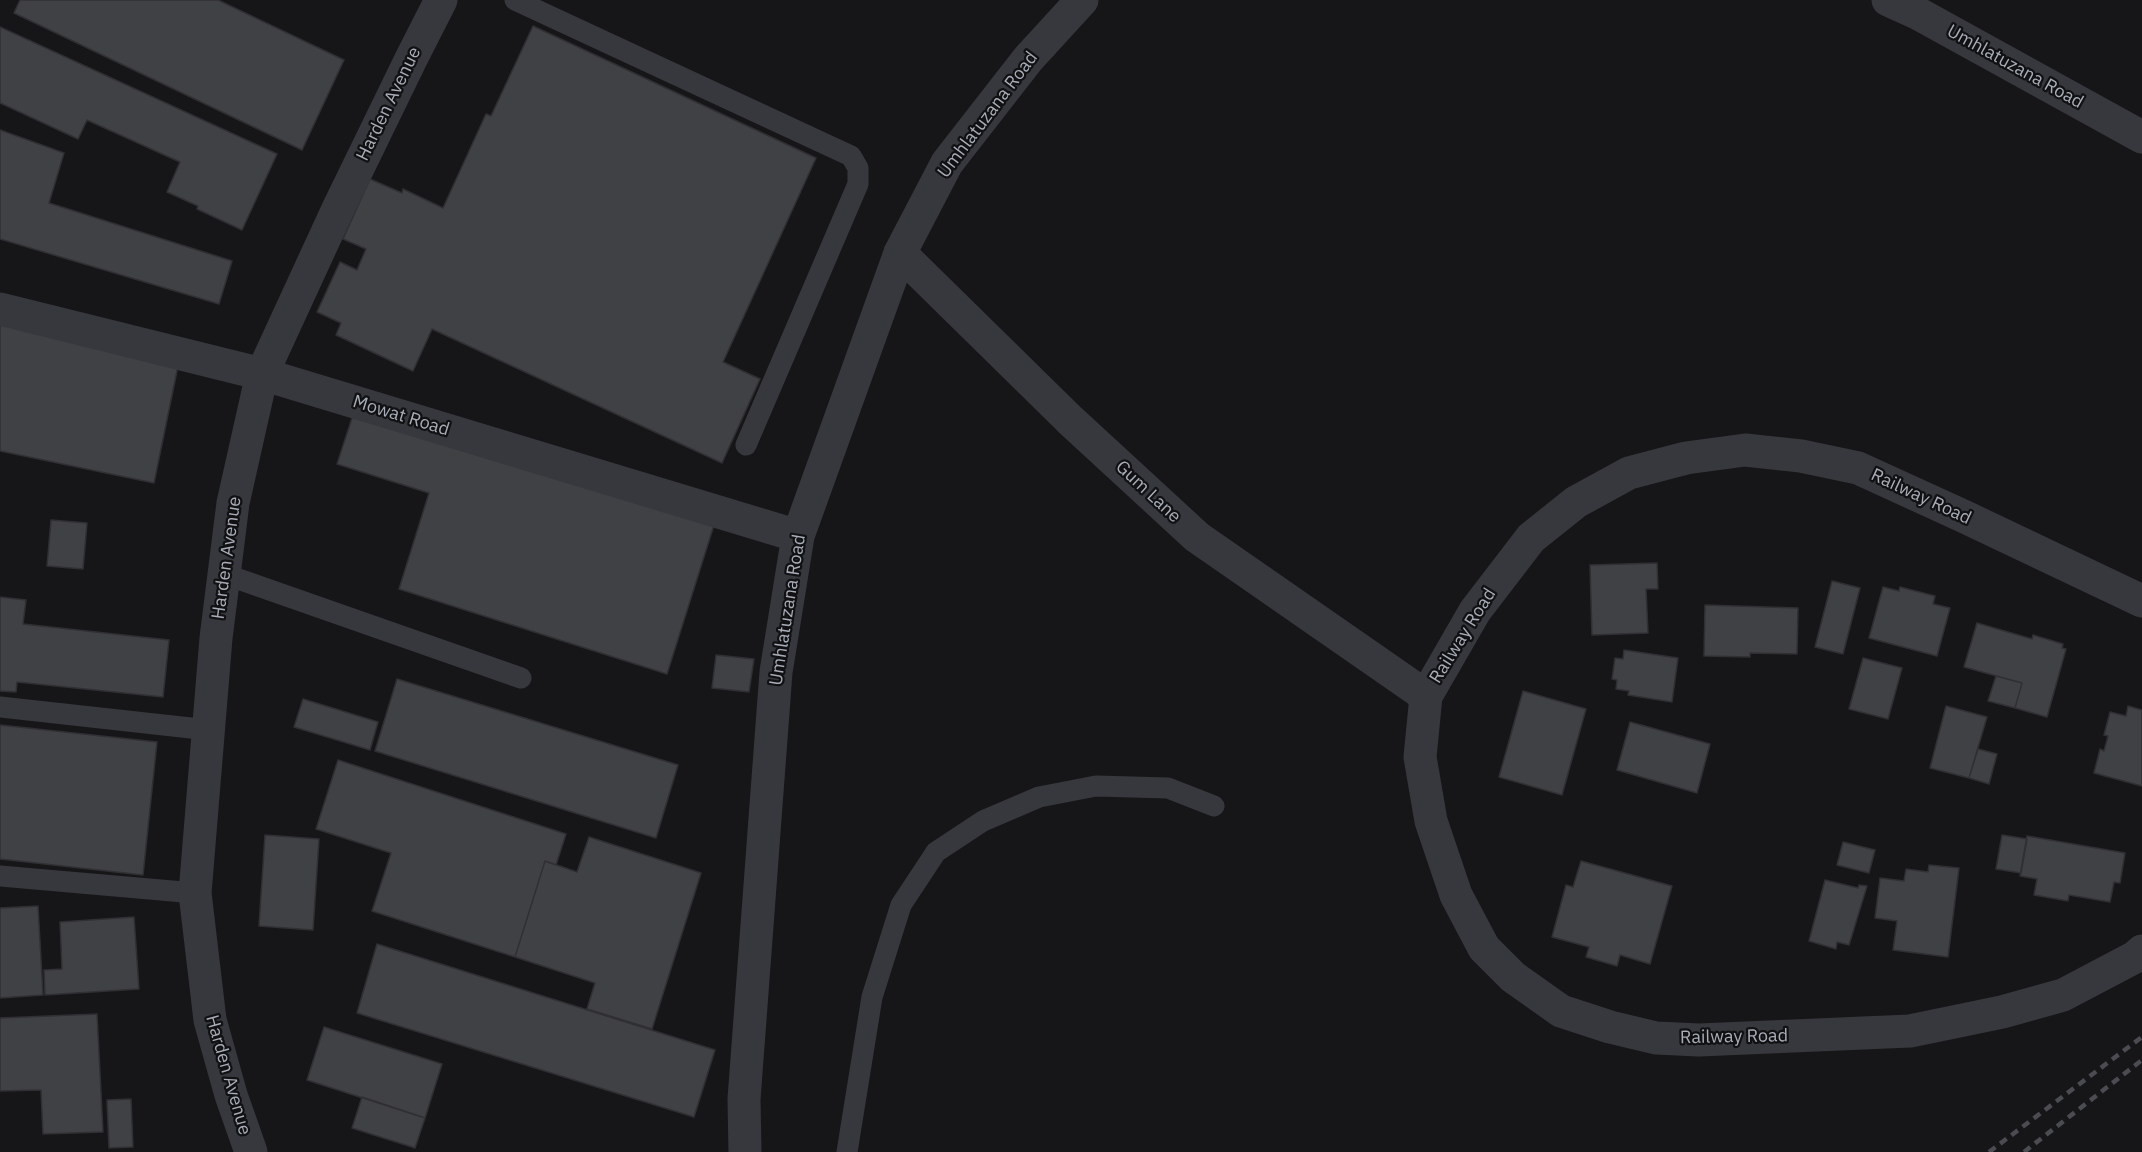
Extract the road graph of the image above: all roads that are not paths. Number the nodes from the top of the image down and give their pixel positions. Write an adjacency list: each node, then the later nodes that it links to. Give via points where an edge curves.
1 (441, 0): 9 (street, Harden Avenue)
2 (515, 0): 10 (lane, via 851,156 858,168 858,184)
3 (1082, 0): 7 (street, Umhlatuzana Road, via 1028,59 947,163)
4 (1888, 0): 5 (street, Umhlatuzana Road)
5 (1923, 7): 6 (street, Umhlatuzana Road)
6 (2142, 137)
7 (900, 253): 11 (street, Umhlatuzana Road); 15 (street, Gum Lane, via 1070,420 1197,537)
8 (0, 309): 9 (street, Mowat Road)
9 (262, 374): 11 (street, Mowat Road); 12 (street, Harden Avenue, via 233,503)
10 (746, 445)
11 (798, 536): 23 (street, Umhlatuzana Road, via 775,684 744,1099)
12 (225, 574): 14 (lane); 17 (street, Harden Avenue)
13 (2142, 601): 15 (street, Railway Road, via 1858,468 1744,450 1686,458 1629,473 1576,502 1531,538 1475,611)
14 (521, 678)
15 (1426, 696): 21 (street, Railway Road, via 1420,757 1431,821 1456,895 1484,948 1513,977 1561,1011 1656,1038 1700,1040 1910,1031 2063,995)
16 (0, 707): 17 (lane)
17 (209, 730): 20 (street, Harden Avenue)
18 (1214, 806): 24 (lane, via 1168,788 1096,786 1039,797 983,821 936,852 901,905 872,997)
19 (0, 876): 20 (lane)
20 (195, 893): 22 (street, Harden Avenue, via 210,1020)
21 (2142, 951)
22 (250, 1152)
23 (745, 1152)
24 (847, 1152)

